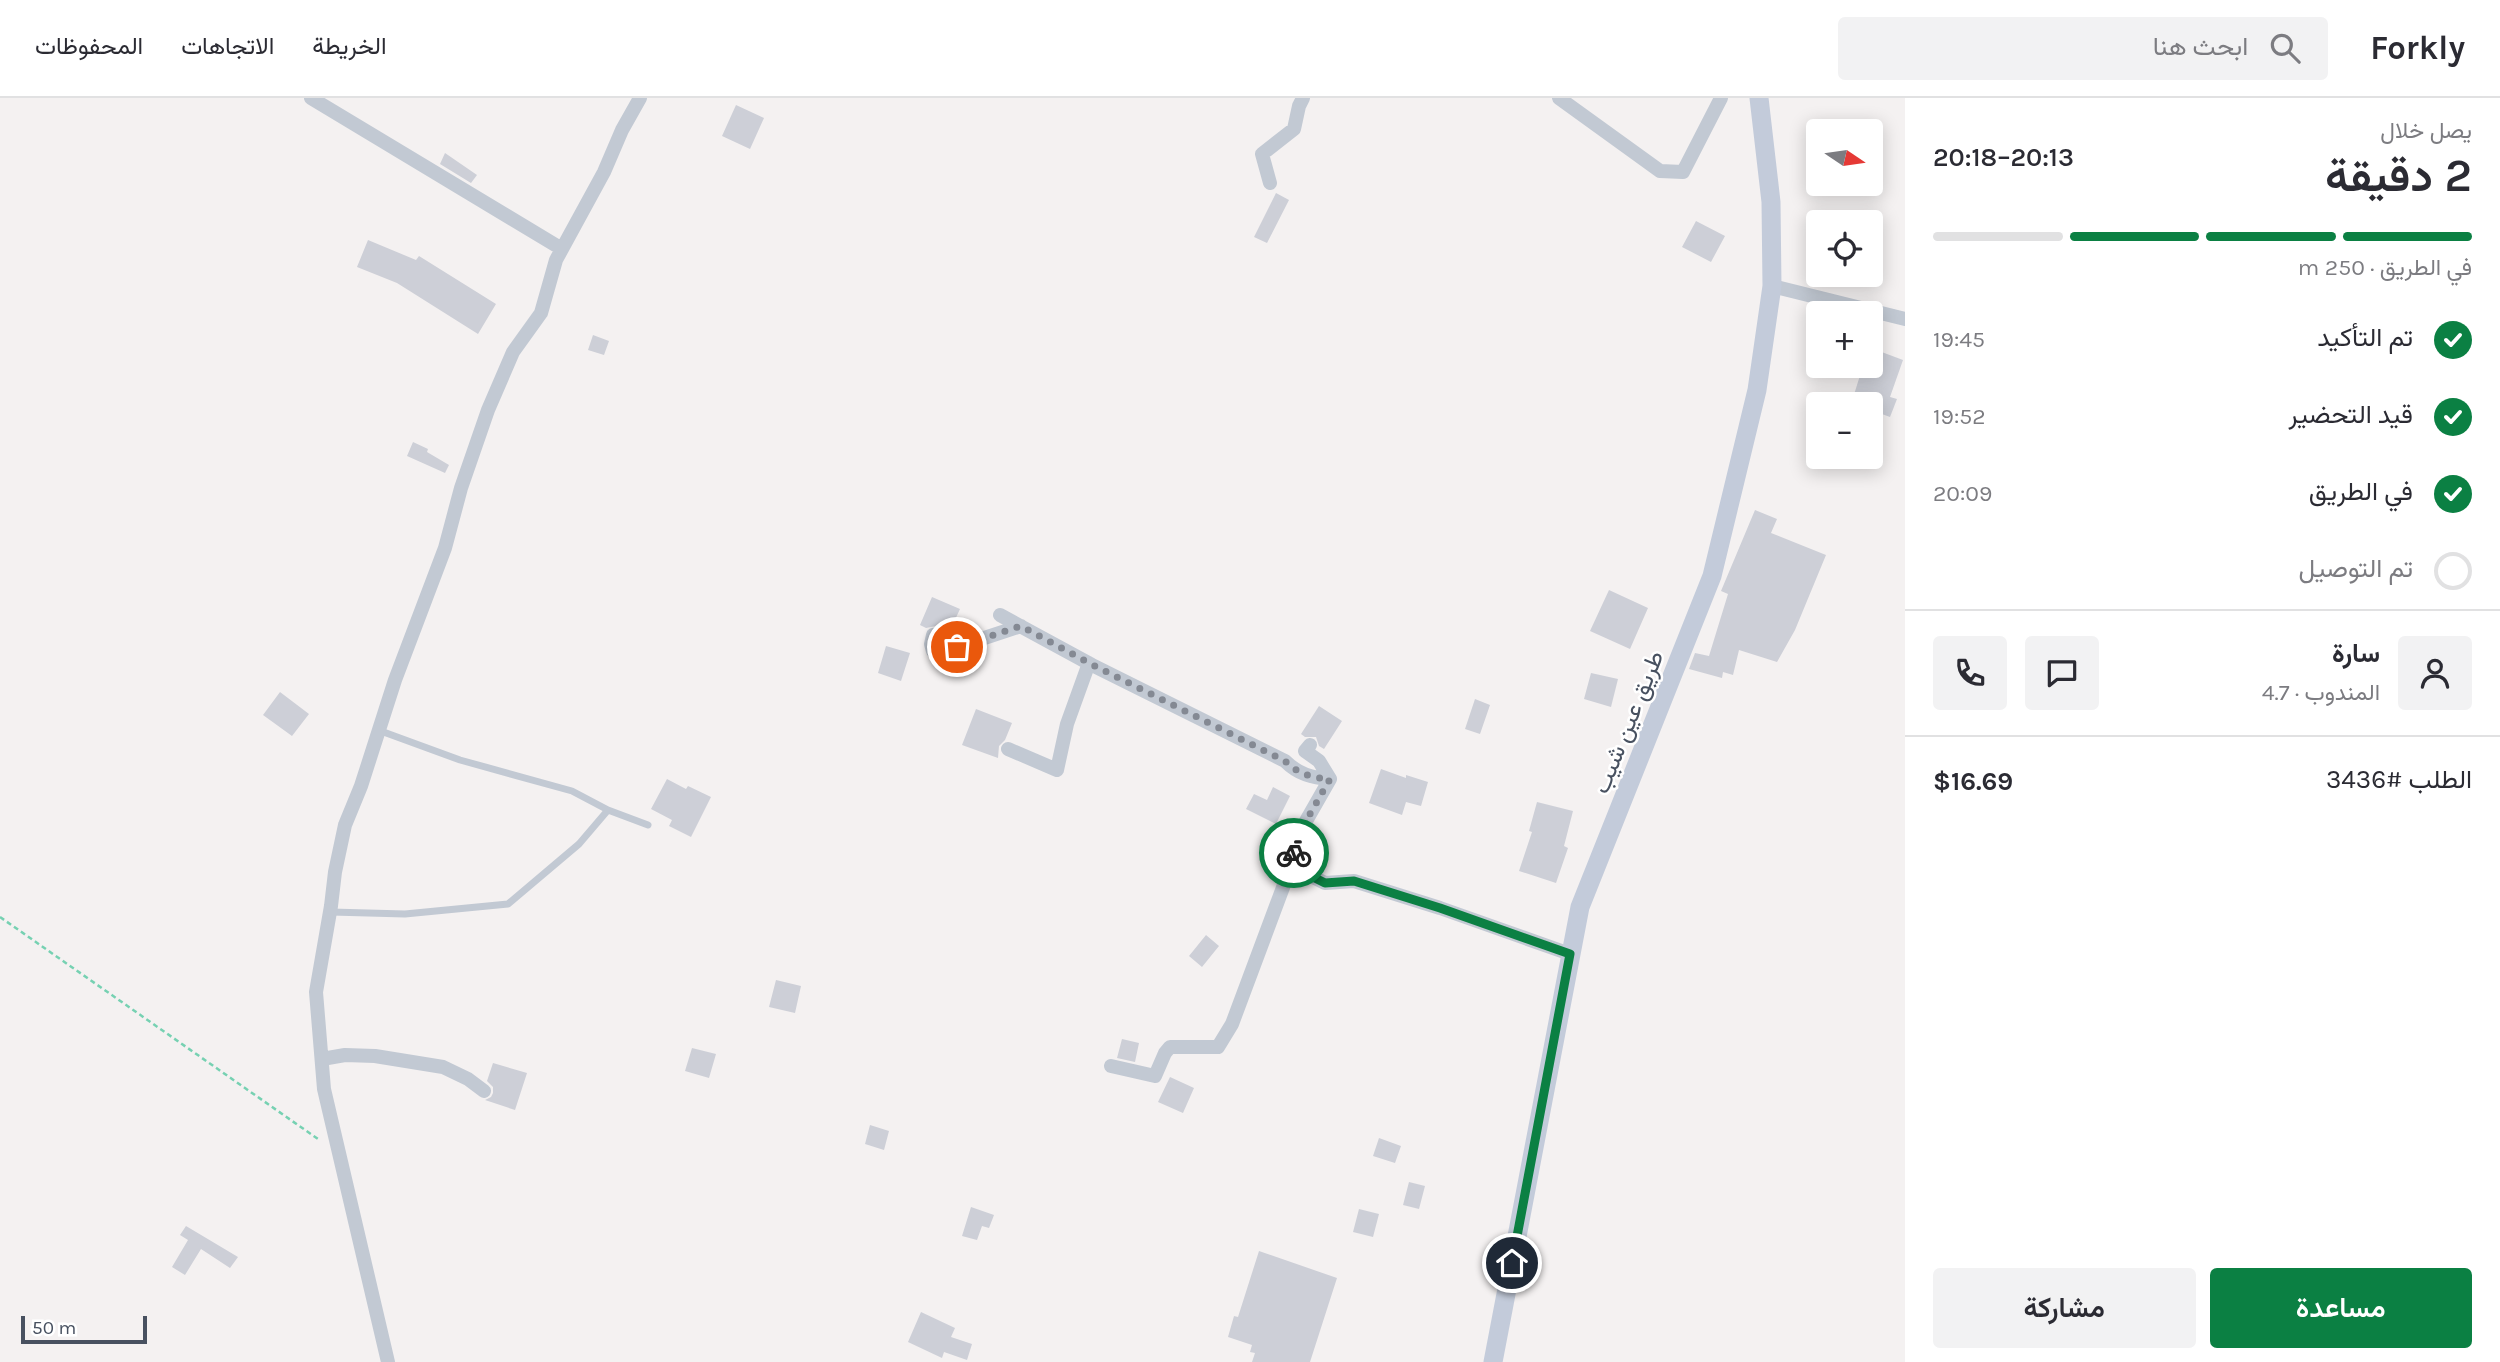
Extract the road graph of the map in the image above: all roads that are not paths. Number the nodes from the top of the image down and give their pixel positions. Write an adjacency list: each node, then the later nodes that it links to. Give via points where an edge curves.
1 (311, 98): 8 (street)
2 (640, 98): 8 (street)
3 (1303, 98): 7 (street, via 1294,129 1262,154)
4 (1559, 98): 5 (street, via 1660,171 1683,172)
5 (1721, 98)
6 (1759, 98): 9 (main road, طريق عين شيب, via 1771,202)
7 (1270, 183)
8 (562, 249): 15 (street, via 541,313 513,352 488,410)
9 (1772, 286): 10 (street); 23 (main road, طريق عين شيب, via 1757,390 1712,576 1580,907)
10 (1905, 319)
11 (1000, 615): 12 (street)
12 (1021, 626): 13 (street, via 933,651); 14 (street)
13 (933, 635)
14 (1089, 663): 17 (street, via 1067,724 1057,770); 18 (street, via 1285,761 1294,771)
15 (378, 730): 19 (lane, via 460,760 572,791); 22 (street, via 345,825)
16 (1310, 744): 18 (street, via 1305,751 1319,761)
17 (1008, 749)
18 (1330, 779): 21 (street, via 1298,835)
19 (608, 810): 20 (lane); 22 (lane, via 579,844 508,904 405,914)
20 (648, 825)
21 (1291, 866): 23 (street, via 1325,883 1354,881); 25 (street, via 1232,1024 1218,1048 1170,1047 1155,1076)
22 (330, 912): 24 (street, via 316,992)
23 (1570, 954): 28 (main road, طريق عين شيب)
24 (322, 1059): 26 (street, via 375,1056 443,1067); 27 (street, via 324,1089)
25 (1111, 1066)
26 (484, 1091)
27 (388, 1362)
28 (1493, 1362)

